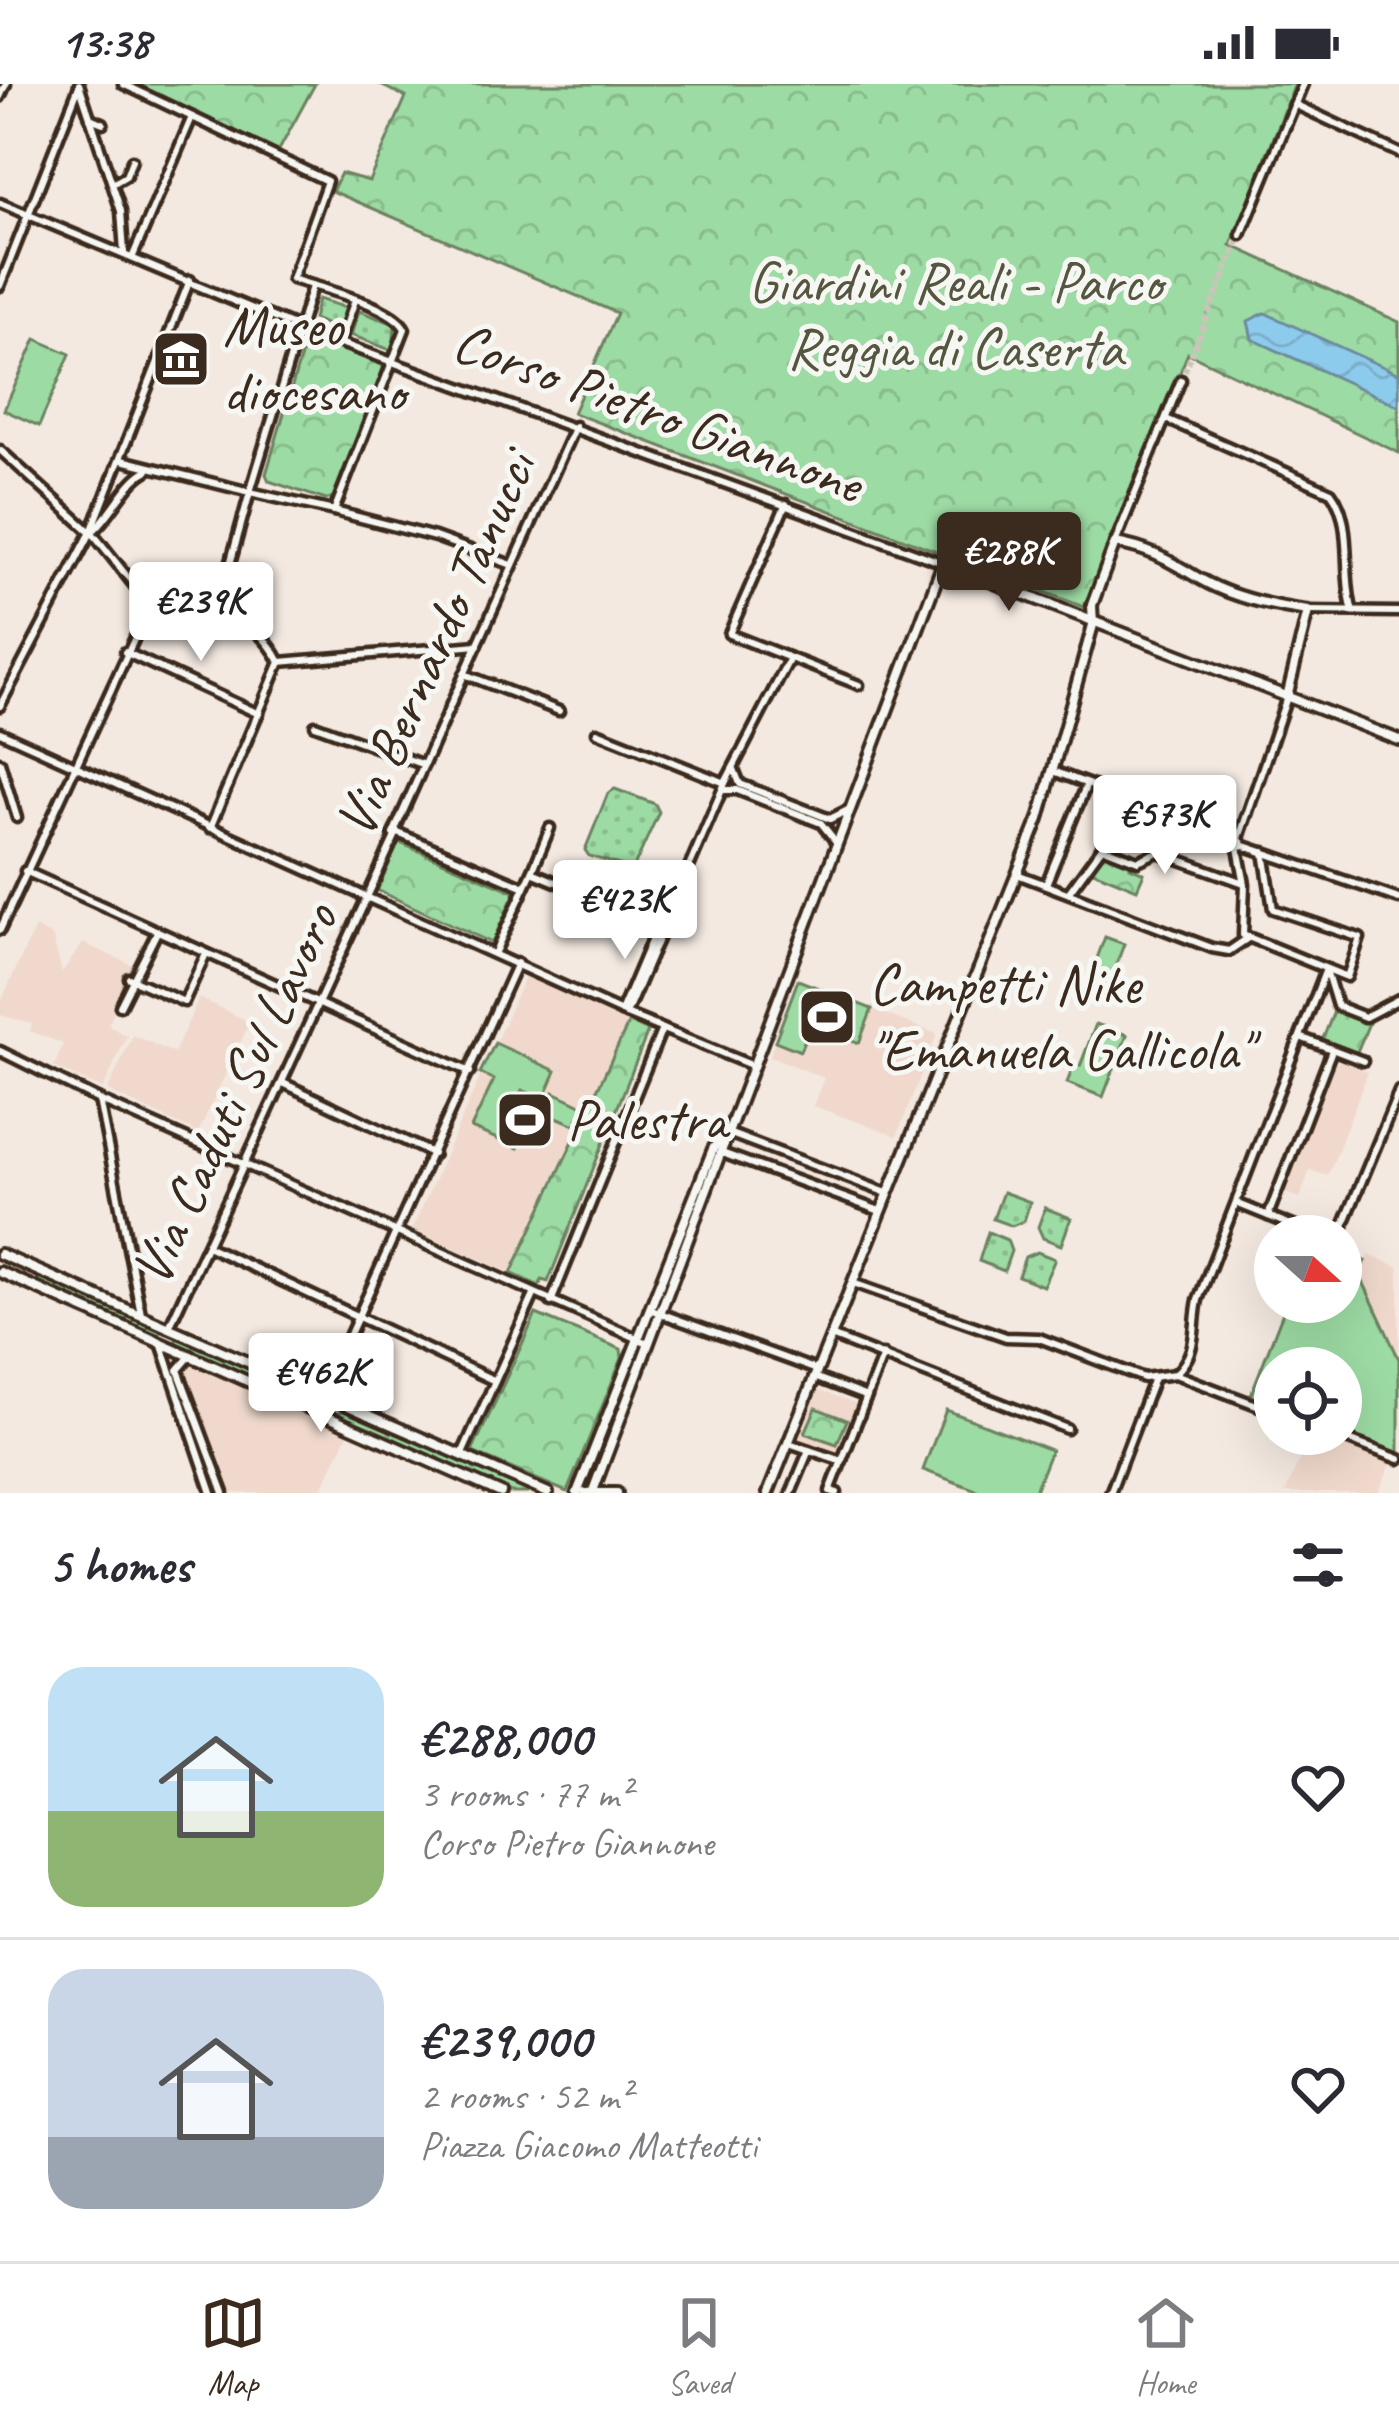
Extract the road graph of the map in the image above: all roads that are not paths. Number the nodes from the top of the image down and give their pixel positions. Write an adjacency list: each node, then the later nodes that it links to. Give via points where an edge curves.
1 (6, 84): 5 (street)
2 (123, 84): 7 (street)
3 (1303, 84): 6 (street)
4 (79, 85): 8 (street); 14 (street)
5 (0, 97)
6 (1294, 104): 10 (street); 15 (street)
7 (192, 117): 16 (street); 19 (street, via 330,184 292,279)
8 (90, 118): 9 (street); 12 (street)
9 (103, 123)
10 (1399, 153)
11 (132, 160): 12 (street)
12 (113, 183): 16 (street)
13 (0, 203): 14 (street, Corso Pietro Giannone)
14 (25, 213): 16 (street, Corso Pietro Giannone); 18 (street)
15 (1241, 235)
16 (129, 254): 17 (street, Corso Pietro Giannone)
17 (190, 280): 21 (street, Corso Pietro Giannone); 28 (street)
18 (0, 286)
19 (312, 286): 20 (street); 21 (street)
20 (355, 300): 22 (street); 23 (street, via 403,322)
21 (300, 330): 22 (street, Corso Pietro Giannone); 30 (street)
22 (341, 340): 23 (street, Corso Pietro Giannone)
23 (394, 359): 26 (street, Corso Pietro Giannone); 32 (street)
24 (1181, 380): 25 (street)
25 (1166, 419): 34 (street); 39 (street, via 1331,492 1342,507)
26 (575, 426): 31 (street, Corso Pietro Giannone); 36 (street, Via Bernardo Tanucci)
27 (0, 450): 33 (street)
28 (122, 460): 29 (street); 33 (street)
29 (146, 468): 30 (street); 33 (street)
30 (250, 492): 32 (street); 37 (street)
31 (786, 504): 35 (street, Corso Pietro Giannone); 45 (street, via 729,634)
32 (334, 511): 36 (street)
33 (91, 532): 38 (street); 50 (street)
34 (1115, 543): 40 (street, via 1174,559 1238,595); 42 (street, via 1092,605)
35 (943, 563): 42 (street, Corso Pietro Giannone); 65 (street)
36 (512, 565): 43 (street, Via Bernardo Tanucci)
37 (219, 604): 38 (street); 46 (street)
38 (150, 605): 44 (street)
39 (1352, 608): 40 (street); 41 (street)
40 (1308, 610): 49 (street)
41 (1399, 612)
42 (1093, 625): 49 (street, Corso Pietro Giannone); 61 (street)
43 (478, 645): 46 (street); 47 (street, Via Bernardo Tanucci)
44 (125, 652): 52 (street); 60 (street)
45 (790, 658): 48 (street); 59 (street)
46 (280, 662): 52 (street)
47 (464, 674): 51 (street); 58 (street, Via Bernardo Tanucci)
48 (860, 685)
49 (1287, 697): 56 (street, Corso Pietro Giannone); 71 (street)
50 (0, 706)
51 (560, 710)
52 (259, 714): 67 (street)
53 (315, 725): 58 (street)
54 (0, 732): 60 (street)
55 (598, 732): 63 (street)
56 (1399, 740)
57 (0, 762): 66 (street)
58 (424, 765): 69 (street, Via Bernardo Tanucci)
59 (735, 765): 63 (street); 65 (street, via 740,784 830,819)
60 (73, 766): 67 (street); 74 (street)
61 (1056, 772): 62 (street); 76 (street)
62 (1088, 784): 64 (street); 77 (street)
63 (724, 787): 70 (street, via 821,823); 83 (street)
64 (1109, 793): 71 (street); 72 (street)
65 (850, 809): 70 (street)
66 (17, 818)
67 (210, 828): 81 (street)
68 (550, 828): 75 (street)
69 (396, 832): 79 (street); 81 (street, Via Bernardo Tanucci)
70 (837, 843): 103 (street)
71 (1238, 843): 73 (street); 78 (street)
72 (1102, 847): 78 (street, via 1138,861 1158,852); 80 (street)
73 (1264, 852): 82 (street); 90 (street, via 1273,909 1360,938 1347,977)
74 (25, 871): 84 (street); 85 (street)
75 (532, 872): 79 (street); 83 (street)
76 (1016, 874): 77 (street); 112 (street)
77 (1046, 884): 80 (street)
78 (1245, 884): 86 (street, via 1241,930)
79 (526, 887): 87 (street)
80 (1068, 893): 86 (street, via 1212,948 1229,951)
81 (367, 895): 87 (street); 94 (street, Via Caduti Sul Lavoro)
82 (1399, 899)
83 (660, 925): 97 (street)
84 (0, 930)
85 (157, 932): 88 (street); 91 (street)
86 (1248, 938): 90 (street)
87 (495, 952): 89 (street)
88 (206, 954): 93 (street); 94 (street)
89 (518, 963): 97 (street); 104 (street)
90 (1326, 968): 92 (street, via 1336,1006 1365,1017); 99 (street)
91 (132, 980): 93 (street); 95 (street)
92 (1399, 999)
93 (184, 1002): 96 (street)
94 (317, 1005): 104 (street); 105 (street, Via Caduti Sul Lavoro)
95 (120, 1006)
96 (195, 1007)
97 (623, 1013): 98 (street)
98 (662, 1029): 103 (street); 126 (street)
99 (1300, 1037): 100 (street); 113 (street)
100 (1332, 1049): 102 (street); 116 (street)
101 (0, 1051): 107 (street)
102 (1363, 1061)
103 (751, 1065): 108 (street)
104 (470, 1072): 110 (street)
105 (283, 1083): 110 (street); 111 (street, Via Caduti Sul Lavoro)
106 (1399, 1090): 117 (street)
107 (99, 1100): 111 (street); 129 (street)
108 (725, 1132): 109 (street); 112 (street)
109 (718, 1151): 114 (street); 127 (street); 128 (street)
110 (434, 1154): 118 (street)
111 (244, 1163): 118 (street); 119 (street, Via Caduti Sul Lavoro)
112 (887, 1193): 114 (street)
113 (1236, 1203): 115 (street); 140 (street, via 1198,1300 1200,1326)
114 (880, 1211): 123 (street)
115 (1266, 1215)
116 (1268, 1215)
117 (1348, 1215)
118 (399, 1232): 125 (street); 130 (street)
119 (207, 1246): 130 (street); 131 (street, Via Caduti Sul Lavoro)
120 (0, 1254): 121 (street)
121 (39, 1270): 124 (street); 129 (street)
122 (0, 1272): 124 (street)
123 (852, 1283): 132 (street); 141 (street)
124 (32, 1286): 133 (street)
125 (534, 1295): 126 (street); 142 (street)
126 (551, 1302): 134 (street)
127 (649, 1309): 128 (street); 134 (street)
128 (660, 1313): 135 (street); 139 (street)
129 (141, 1314): 131 (street)
130 (360, 1320): 138 (street); 142 (street)
131 (170, 1325): 133 (street); 143 (street)
132 (831, 1336): 137 (street); 139 (street)
133 (160, 1339): 136 (street); 158 (street)
134 (637, 1339): 135 (street); 157 (street)
135 (649, 1343): 157 (street)
136 (192, 1355): 147 (street); 159 (street, via 178,1370)
137 (883, 1355): 144 (street); 149 (street)
138 (341, 1357): 143 (street); 145 (street, via 357,1365)
139 (816, 1374): 144 (street); 150 (street)
140 (1175, 1374): 141 (street); 146 (street)
141 (1154, 1378): 166 (street)
142 (496, 1382): 153 (street)
143 (324, 1392): 145 (street); 147 (street)
144 (866, 1397): 155 (street)
145 (340, 1399): 148 (street); 153 (street)
146 (1254, 1404)
147 (316, 1408): 148 (street)
148 (333, 1416): 160 (street)
149 (1067, 1429)
150 (788, 1442): 152 (street); 163 (street)
151 (1362, 1445): 154 (street)
152 (809, 1450): 155 (street); 164 (street)
153 (462, 1454): 156 (street)
154 (1399, 1459)
155 (842, 1461): 165 (street, via 830,1490)
156 (532, 1490): 161 (street)
157 (588, 1492): 162 (street)
158 (212, 1493)
159 (224, 1493)
160 (501, 1493)
161 (548, 1493)
162 (617, 1493)
163 (768, 1493)
164 (791, 1493)
165 (837, 1493)
166 (1110, 1493)

